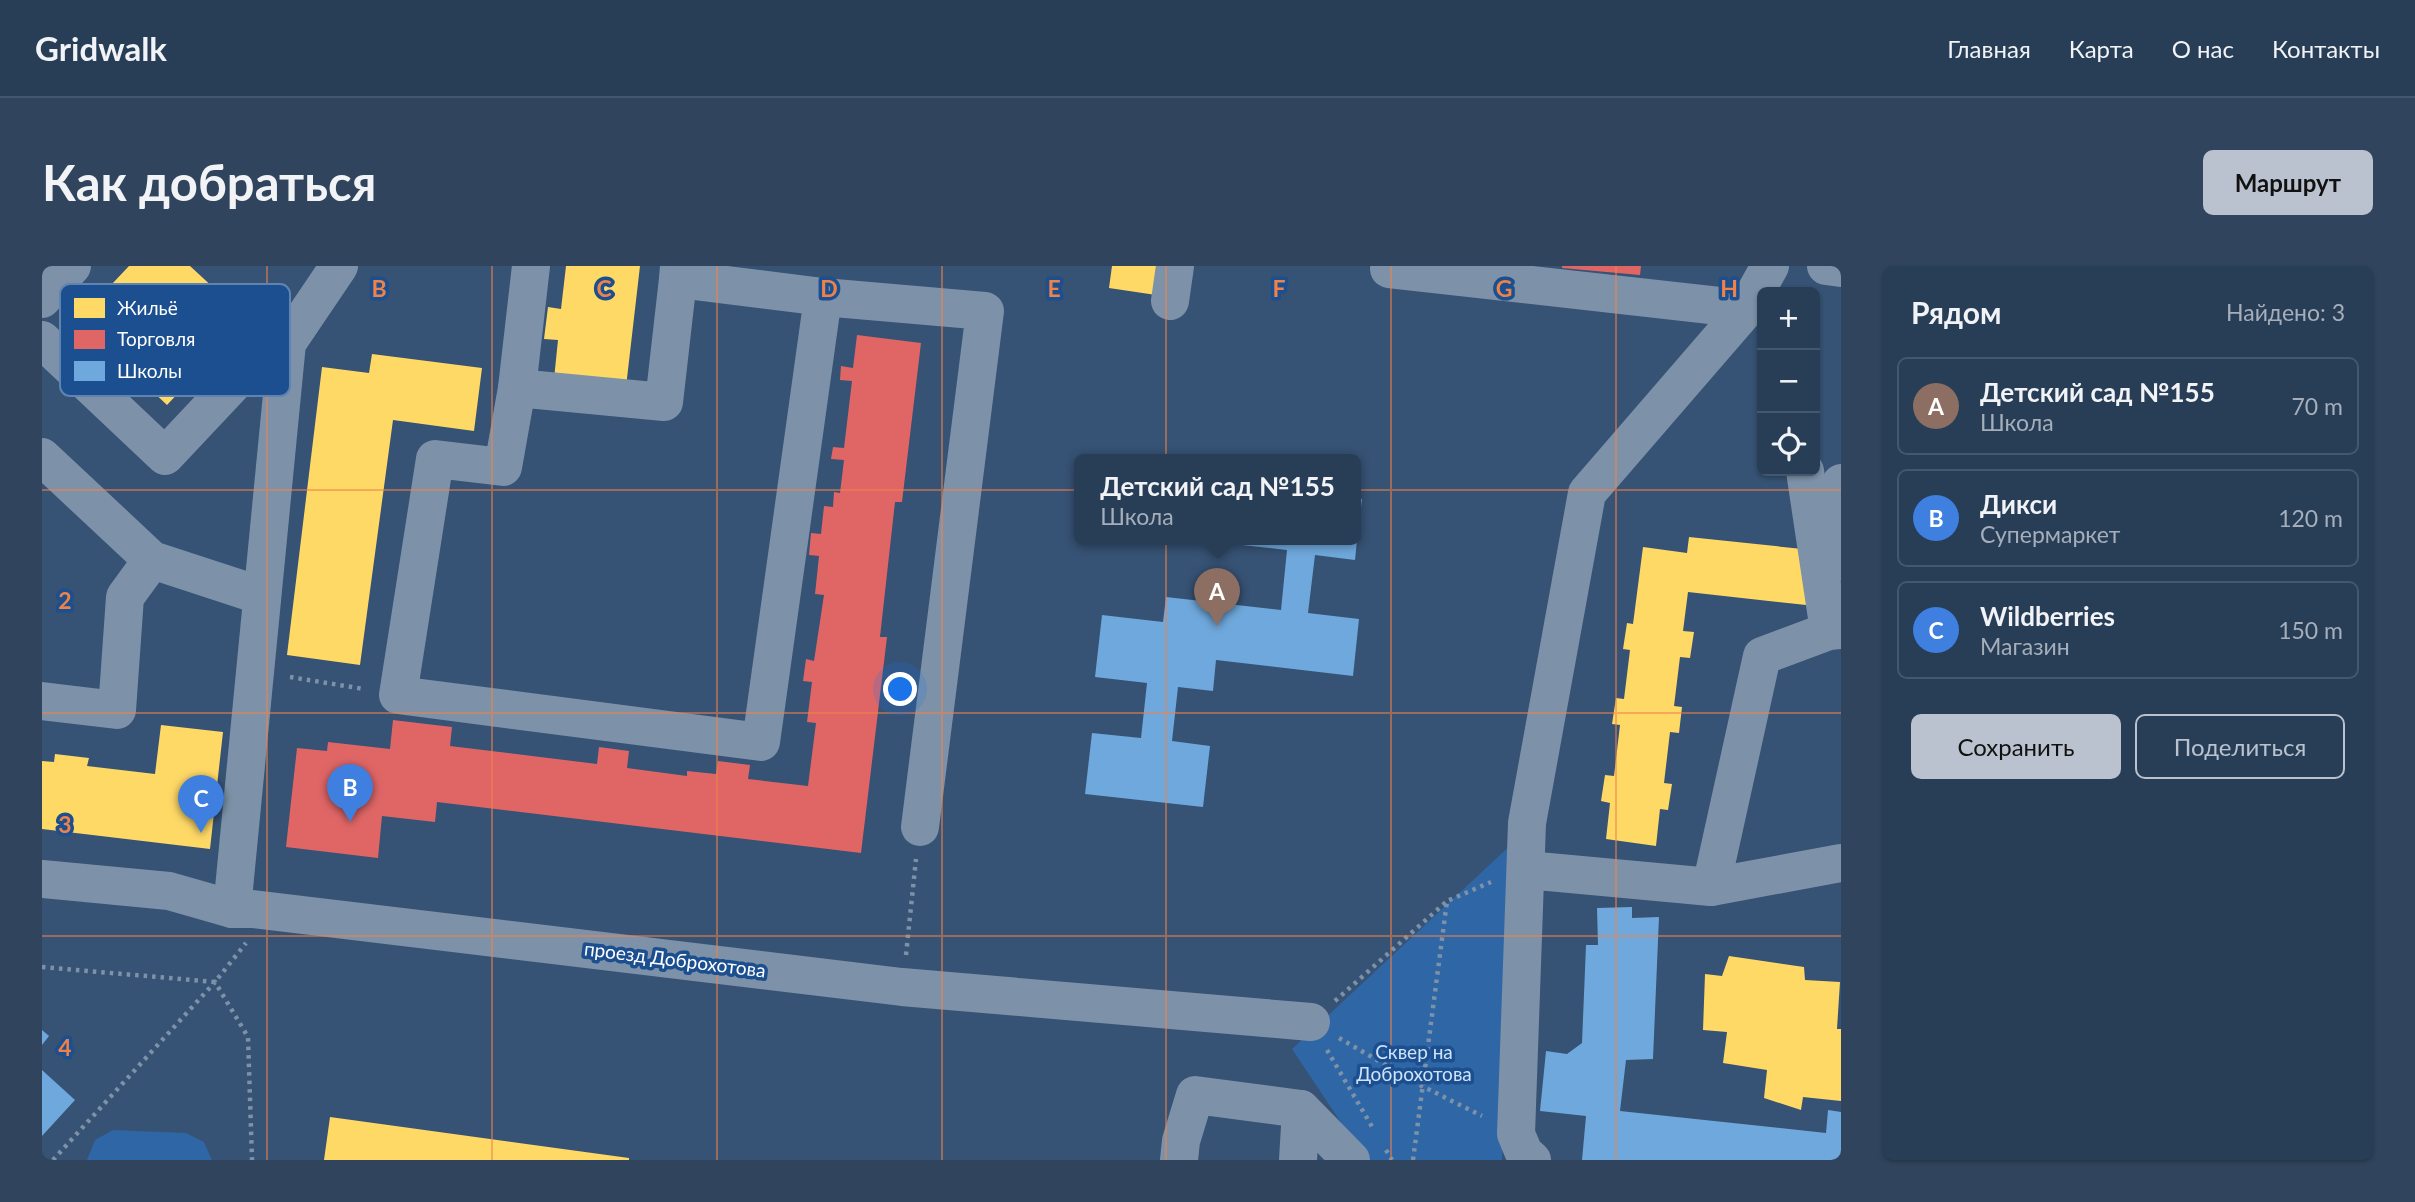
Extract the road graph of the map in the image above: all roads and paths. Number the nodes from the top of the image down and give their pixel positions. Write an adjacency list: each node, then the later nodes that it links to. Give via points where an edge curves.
1 (72, 266): 13 (street)
2 (339, 266): 17 (street)
3 (531, 266): 19 (street)
4 (1390, 266): 14 (street)
5 (1770, 266): 10 (street)
6 (1776, 266): 11 (street)
7 (1826, 266): 8 (street)
8 (1841, 268)
9 (679, 272): 12 (street); 19 (street, via 664,402)
10 (1766, 287)
11 (1768, 287)
12 (823, 297): 30 (street, via 761,742); 32 (street, via 985,311)
13 (42, 299)
14 (1757, 300)
15 (1757, 307): 34 (street, via 1587,493 1527,822)
16 (42, 340): 18 (street)
17 (290, 340)
18 (60, 357)
19 (517, 388): 30 (street, via 503,467 435,459)
20 (101, 396): 21 (street, via 165,456)
21 (221, 396)
22 (283, 396): 27 (street)
23 (44, 462): 26 (street)
24 (1806, 476): 28 (street)
25 (1841, 483): 28 (street)
26 (152, 560): 27 (street); 31 (street, via 125,597 117,710)
27 (262, 596): 29 (street)
28 (1835, 630): 36 (street, via 1762,656)
29 (254, 671): 30 (path); 38 (street)
30 (398, 695)
31 (42, 701)
32 (920, 827): 41 (path)
33 (1841, 863): 36 (street)
34 (1527, 869): 36 (street); 37 (path); 45 (street)
35 (42, 879): 38 (street, проезд Доброхотова, via 169,891)
36 (1711, 887)
37 (1447, 901): 42 (path); 43 (path)
38 (242, 909): 40 (path, via 250,938); 41 (street, проезд Доброхотова)
39 (42, 967): 40 (path)
40 (215, 982): 47 (path); 48 (path, via 248,1037)
41 (902, 986): 42 (street, проезд Доброхотова)
42 (1311, 1022): 43 (path); 46 (path)
43 (1422, 1086): 45 (path); 52 (path)
44 (1301, 1109): 46 (street); 49 (street, via 1195,1095); 50 (street)
45 (1524, 1147)
46 (1372, 1149): 51 (path)
47 (53, 1160)
48 (252, 1160)
49 (1179, 1160)
50 (1298, 1160)
51 (1392, 1160)
52 (1413, 1160)

